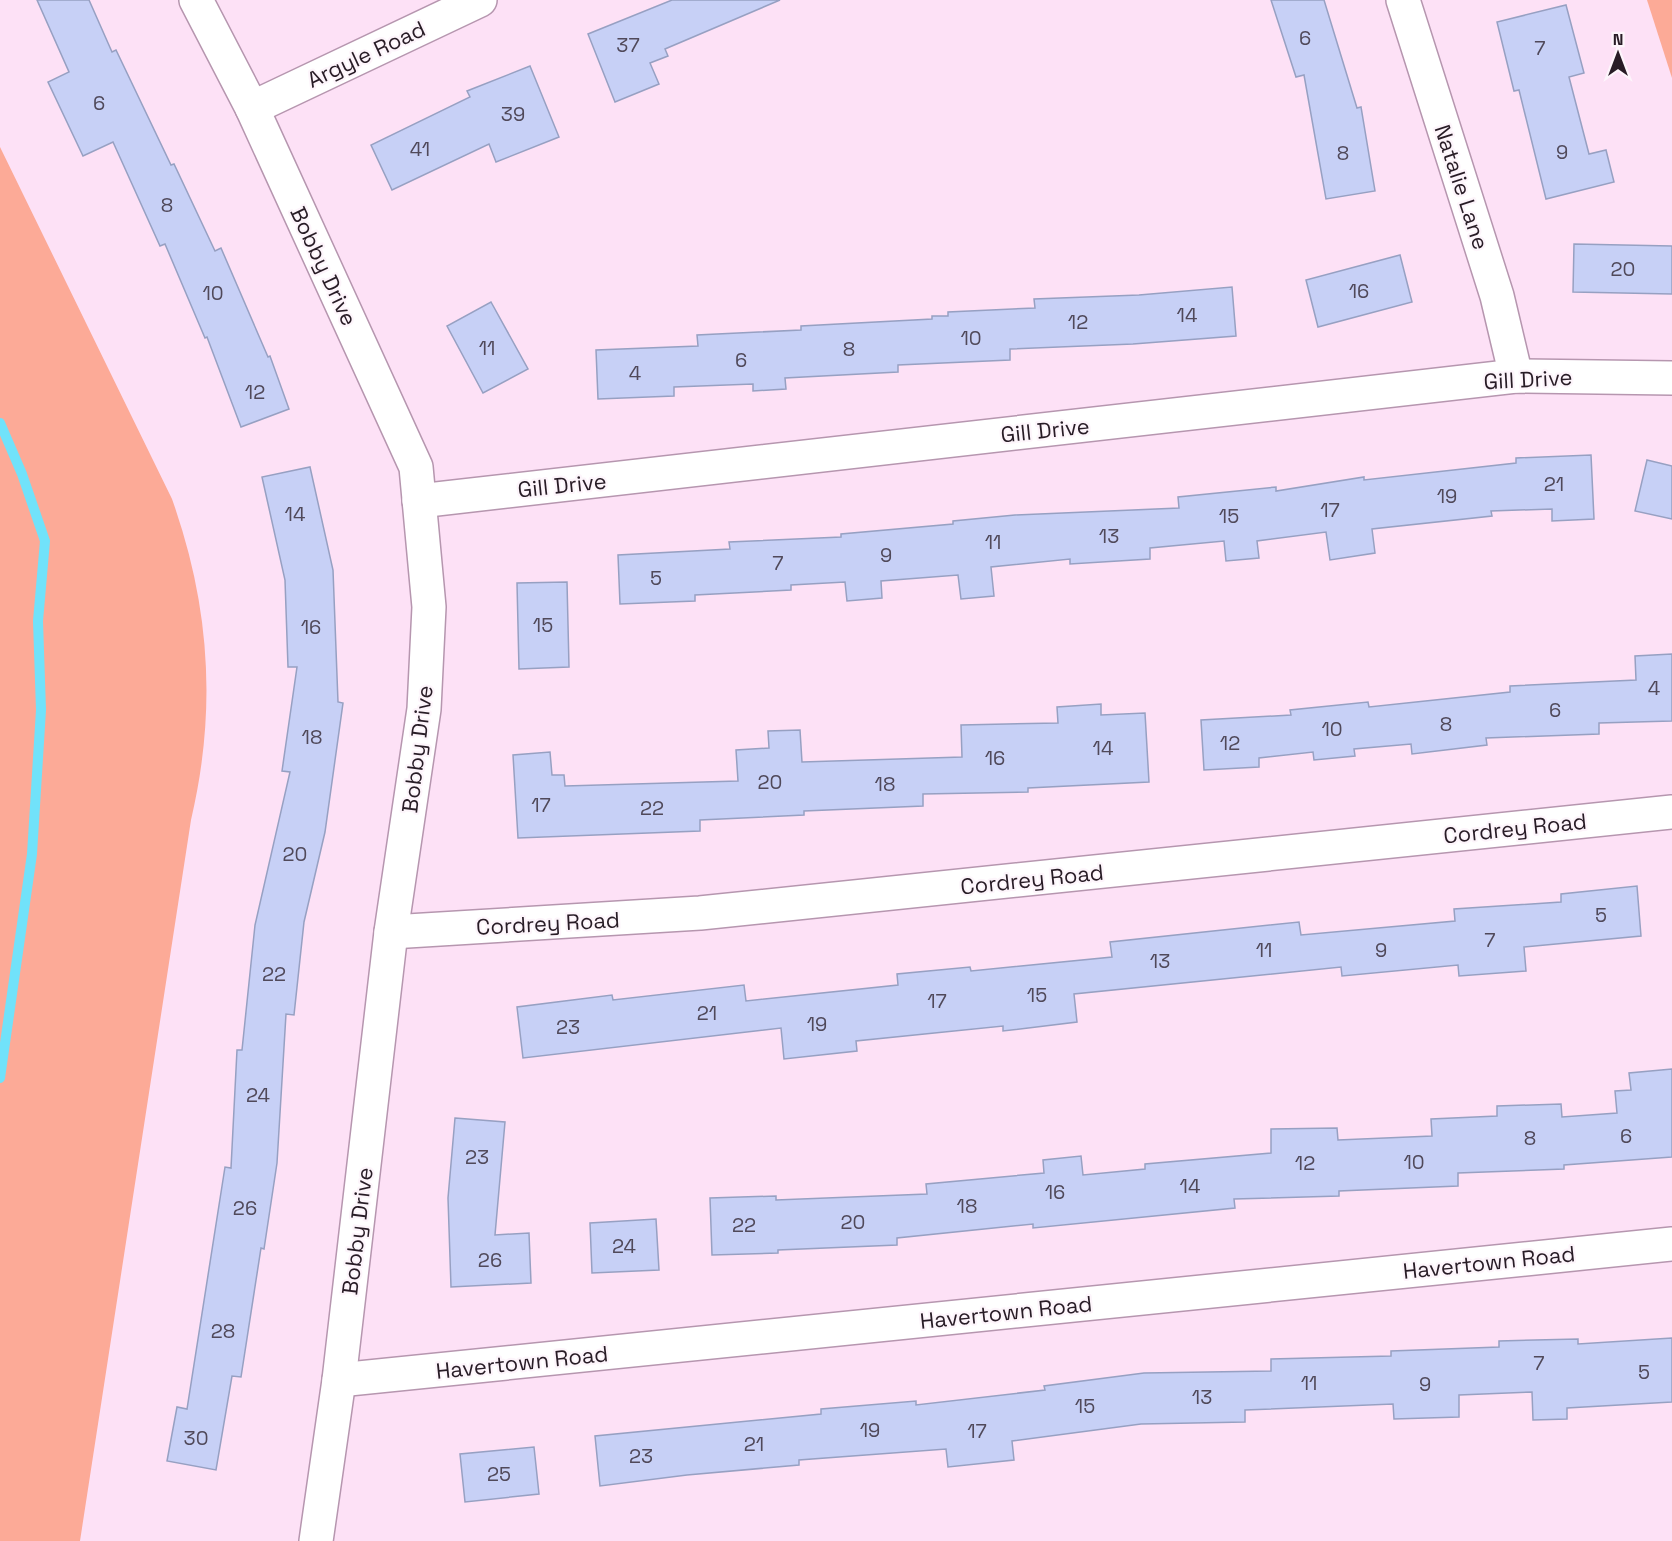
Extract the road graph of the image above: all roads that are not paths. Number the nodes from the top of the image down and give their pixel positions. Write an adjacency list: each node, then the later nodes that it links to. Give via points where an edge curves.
1 (196, 0): 4 (street, Bobby Drive)
2 (480, 0): 4 (street, Argyle Road)
3 (1403, 0): 5 (street, Natalie Lane, via 1497,296)
4 (252, 108): 7 (street, Bobby Drive, via 416,467)
5 (1516, 376): 6 (street, Gill Drive); 7 (street, Gill Drive)
6 (1672, 378)
7 (419, 501): 9 (street, Bobby Drive, via 429,607 424,709)
8 (1672, 812): 9 (street, Cordrey Road, via 700,913)
9 (391, 932): 11 (street, Bobby Drive)
10 (1672, 1244): 11 (street, Havertown Road)
11 (339, 1380): 12 (street, Bobby Drive)
12 (316, 1541)

